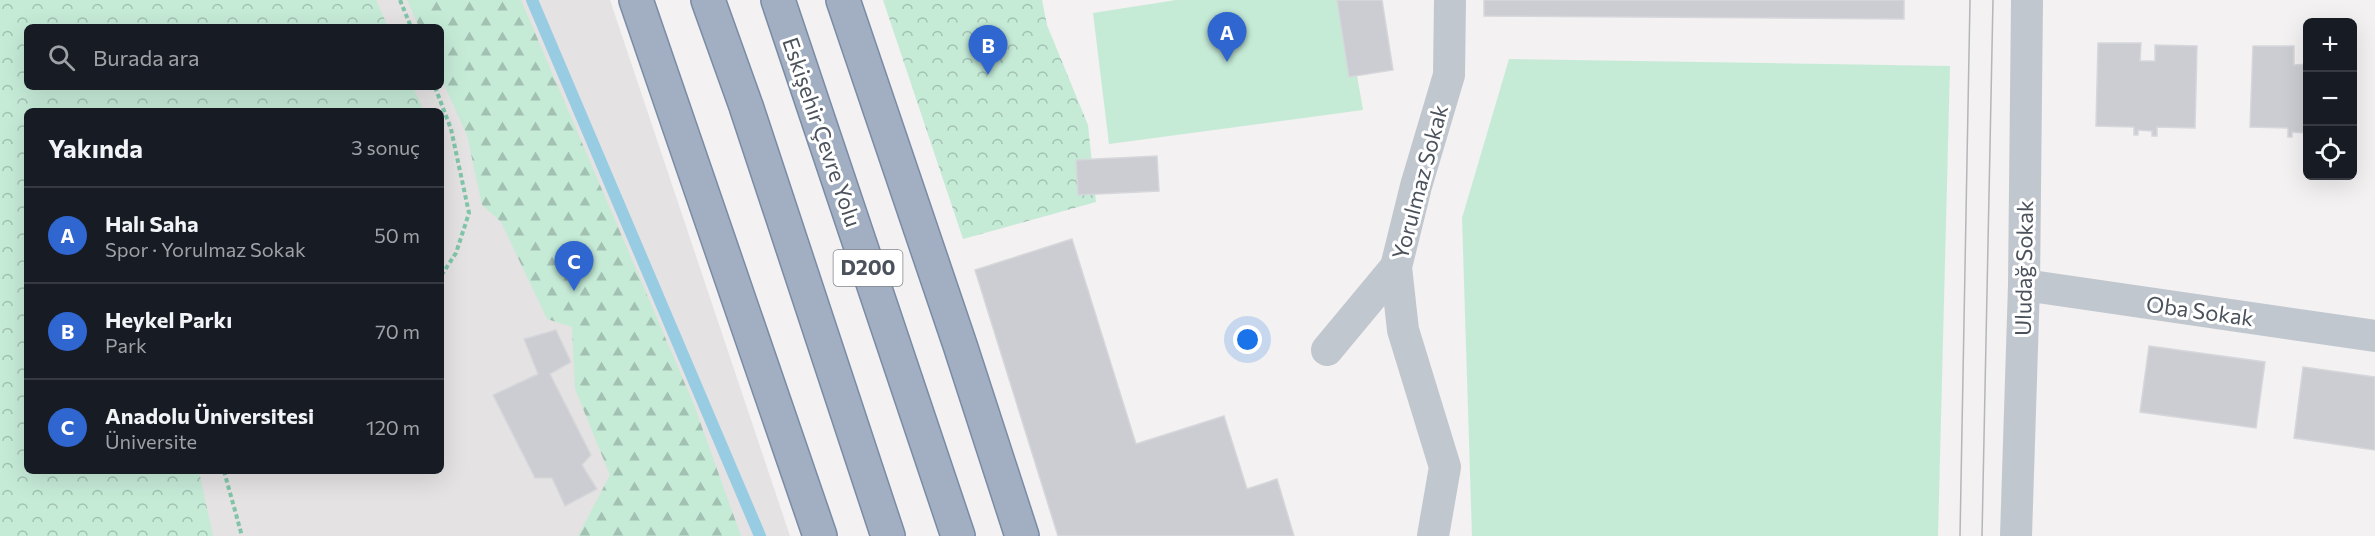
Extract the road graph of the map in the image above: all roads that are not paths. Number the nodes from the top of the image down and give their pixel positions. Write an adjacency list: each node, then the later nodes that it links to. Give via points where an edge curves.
1 (636, 0): 11 (highway)
2 (708, 0): 12 (highway, D200)
3 (778, 0): 13 (highway, Eskişehir Çevre Yolu / D200)
4 (843, 0): 14 (highway)
5 (1450, 0): 7 (street, Yorulmaz Sokak, via 1449,75)
6 (2027, 0): 8 (street, Uludağ Sokak)
7 (1396, 267): 10 (street); 15 (street, Yorulmaz Sokak, via 1403,330 1445,467)
8 (2024, 285): 9 (street, Oba Sokak); 16 (street, Uludağ Sokak)
9 (2375, 336)
10 (1327, 350)
11 (820, 536)
12 (888, 536)
13 (958, 536)
14 (1022, 536)
15 (1433, 536)
16 (2016, 536)

